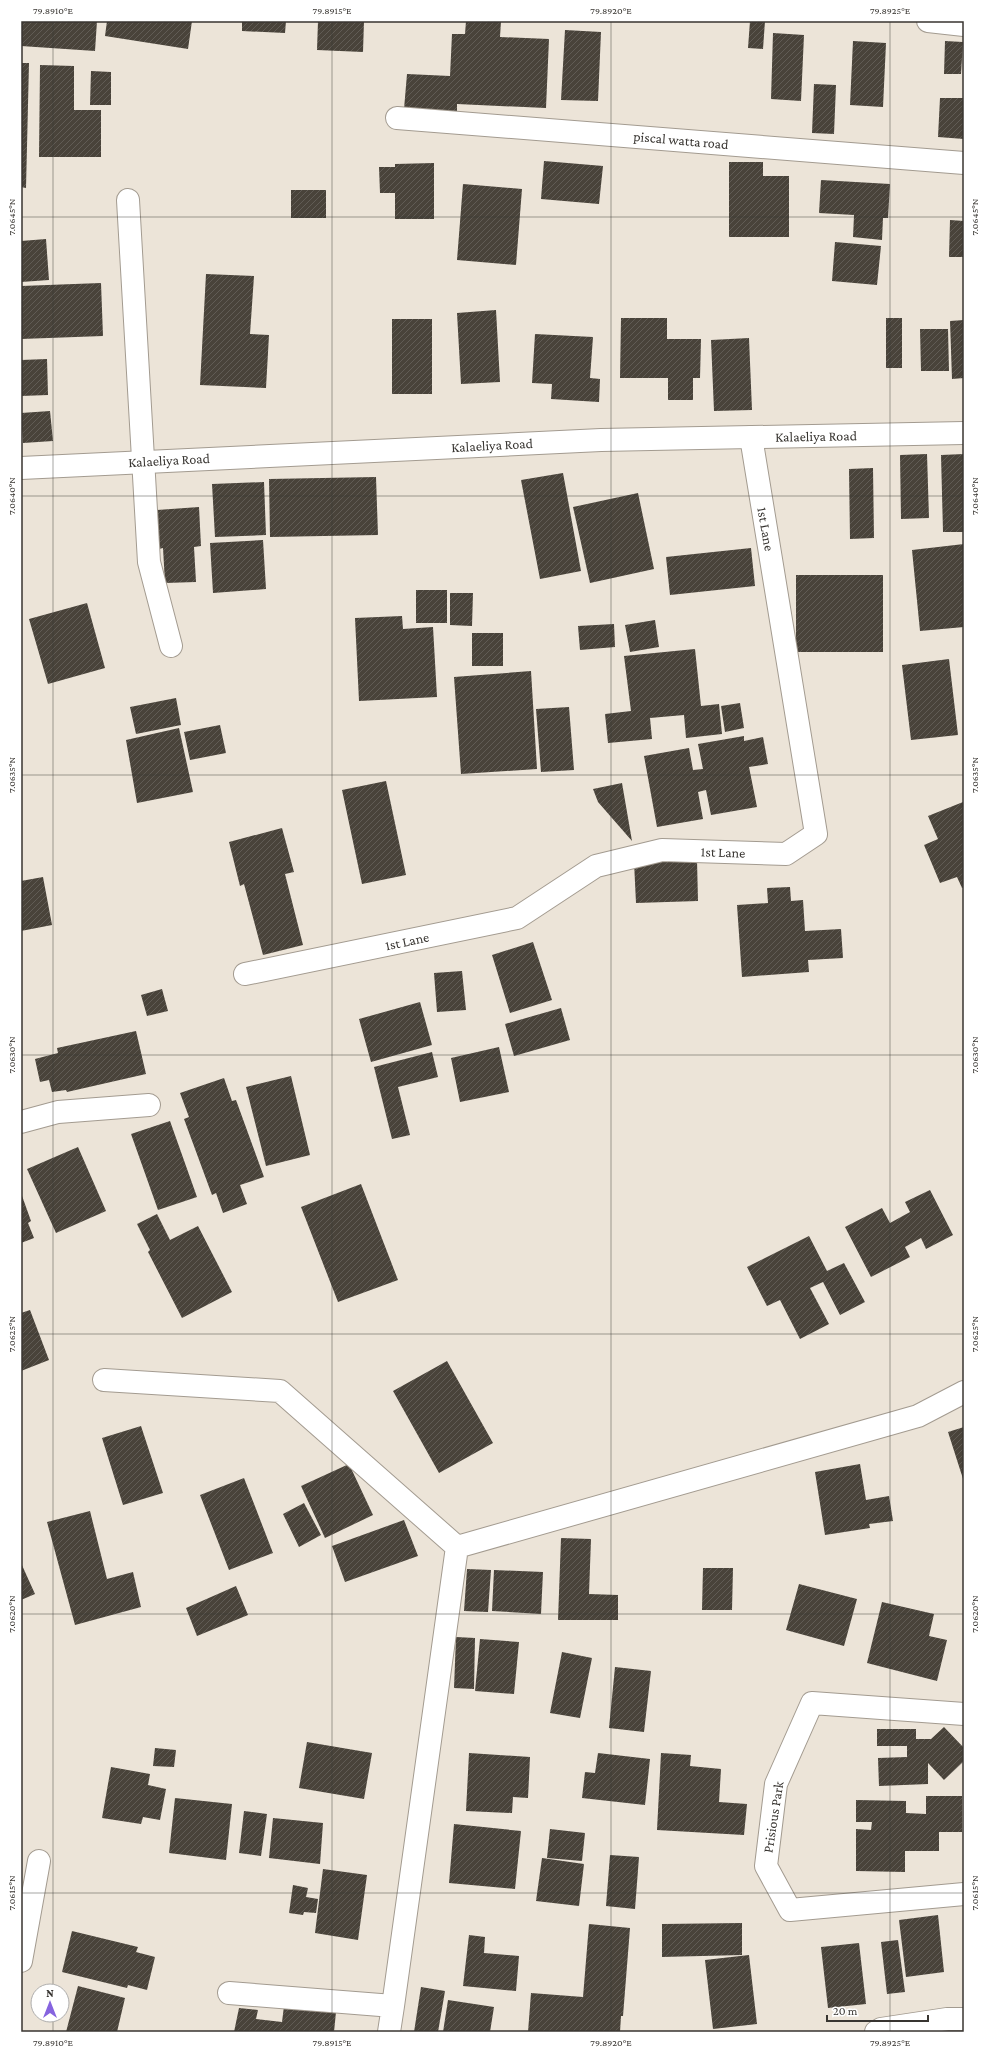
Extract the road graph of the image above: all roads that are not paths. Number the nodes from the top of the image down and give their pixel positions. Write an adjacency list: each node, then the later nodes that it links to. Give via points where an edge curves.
1 (928, 21): 2 (street)
2 (964, 25)
3 (397, 118): 4 (street, piscal watta road)
4 (964, 163)
5 (128, 200): 8 (street)
6 (964, 433): 7 (street, Kalaeliya Road)
7 (750, 437): 8 (street, Kalaeliya Road, via 593,440); 11 (street, 1st Lane, via 816,834 786,854 662,850 596,866 517,918)
8 (143, 461): 9 (street, Kalaeliya Road); 10 (street, via 149,562)
9 (21, 468)
10 (171, 646)
11 (245, 974)
12 (149, 1105): 13 (street, via 58,1112)
13 (21, 1122)
14 (104, 1380): 16 (street, via 280,1391)
15 (964, 1392): 16 (street, via 918,1416)
16 (457, 1547): 22 (street)
17 (964, 1714): 19 (street, Prisious Park, via 812,1703 776,1784 766,1866 790,1910)
18 (39, 1861): 20 (street)
19 (964, 1894)
20 (21, 1961)
21 (229, 1993): 22 (street)
22 (393, 2006): 24 (street)
23 (964, 2019): 25 (street, via 947,2019)
24 (389, 2032)
25 (876, 2032)

